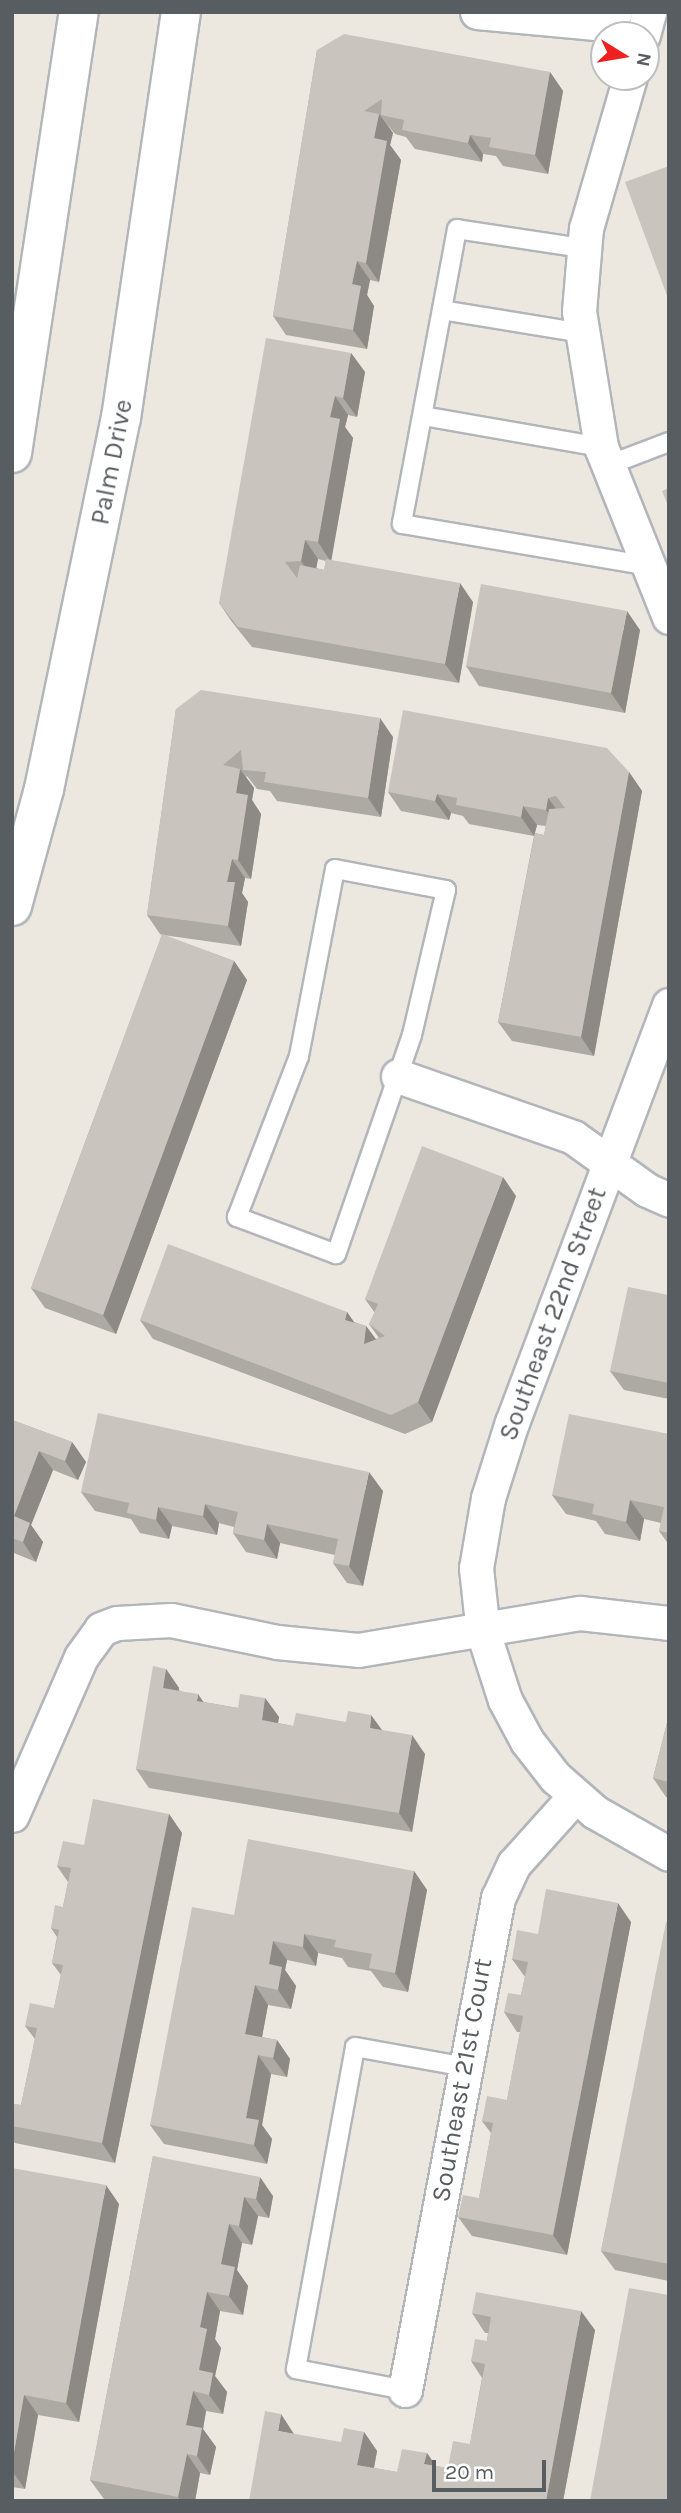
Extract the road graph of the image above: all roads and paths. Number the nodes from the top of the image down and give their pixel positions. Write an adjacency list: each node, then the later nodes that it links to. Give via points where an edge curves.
1 (79, 12): 11 (main road)
2 (180, 12): 15 (main road, Palm Drive, via 155,207 118,431 44,789)
3 (477, 12): 4 (street, via 595,23)
4 (615, 12)
5 (627, 91): 6 (street)
6 (582, 248): 7 (lane, via 457,229); 8 (street)
7 (442, 310): 8 (lane); 9 (lane)
8 (582, 333): 12 (street)
9 (423, 416): 12 (lane); 13 (lane, via 402,524)
10 (669, 442): 12 (lane)
11 (12, 453)
12 (603, 457): 13 (street)
13 (645, 565): 14 (street)
14 (669, 617)
15 (12, 906)
16 (669, 1005): 18 (street, Southeast 22nd Street)
17 (398, 1076): 17 (lane, via 430,974 446,890 335,869 299,1056 237,1217 336,1254); 18 (street, via 573,1137)
18 (608, 1164): 19 (street); 21 (street, Southeast 22nd Street, via 488,1498 477,1568)
19 (669, 1200)
20 (669, 1623): 21 (street, via 580,1613)
21 (483, 1632): 22 (street, Southeast 22nd Street, via 515,1721); 23 (street, via 358,1650 277,1642 159,1619 132,1620 101,1629 81,1657)
22 (575, 1796): 24 (street, Southeast 22nd Street, via 623,1830); 25 (street, Southeast 21st Court, via 521,1854 501,1888)
23 (12, 1815)
24 (669, 1854)
25 (466, 2067): 26 (street, Southeast 21st Court); 26 (lane, via 355,2047 296,2369)
26 (405, 2390)

